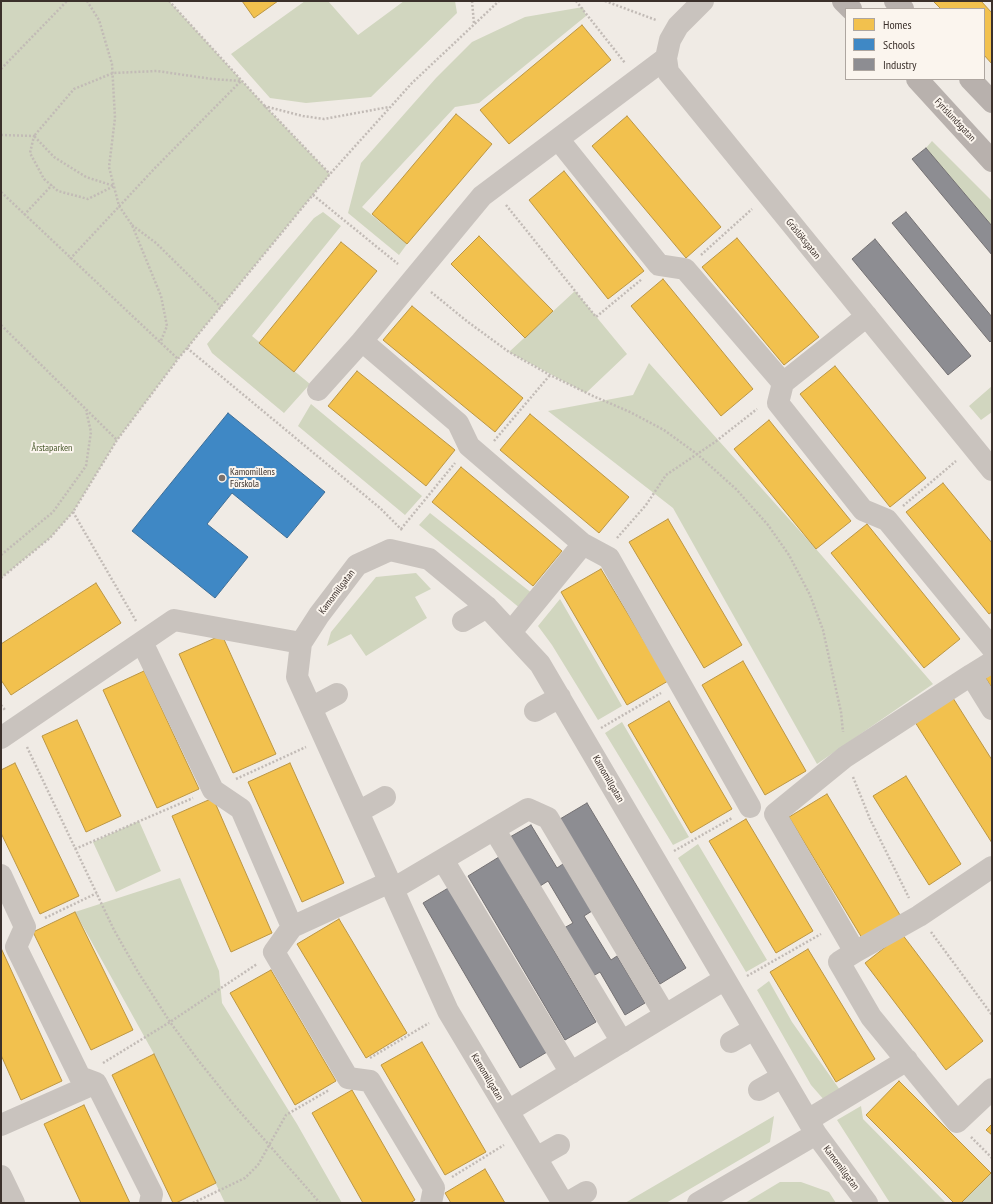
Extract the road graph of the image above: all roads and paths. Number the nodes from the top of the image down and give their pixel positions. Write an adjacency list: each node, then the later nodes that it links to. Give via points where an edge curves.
1 (67, 1): 12 (path)
2 (87, 1): 13 (path, via 99,20)
3 (169, 1): 17 (path)
4 (472, 1): 9 (path)
5 (499, 1): 9 (path)
6 (576, 1): 14 (path)
7 (605, 1): 10 (path)
8 (703, 1): 10 (street, Gräslöksgatan)
9 (474, 24): 20 (path)
10 (678, 26): 11 (street, Gräslöksgatan, via 670,40)
11 (666, 58): 14 (street); 40 (street, Gräslöksgatan, via 668,72 675,82)
12 (1, 69)
13 (113, 73): 17 (path, via 157,71); 22 (path, via 74,89); 27 (path, via 115,118 109,167)
14 (638, 79): 23 (street)
15 (918, 80): 24 (main road, Fyrislundsgatan)
16 (971, 80): 18 (main road)
17 (242, 81): 19 (path); 31 (path)
18 (992, 101)
19 (264, 106): 20 (path, via 302,116 324,118 350,116); 25 (path)
20 (390, 107): 25 (path)
21 (1, 135): 22 (path)
22 (34, 136): 26 (path, via 30,153 44,179); 27 (path, via 54,157 86,177)
23 (558, 139): 28 (street); 36 (street)
24 (992, 161)
25 (330, 174): 30 (path)
26 (52, 185): 27 (path, via 58,191 88,198); 33 (path)
27 (114, 186): 31 (path)
28 (492, 188): 36 (path, via 596,317); 38 (street, via 482,196)
29 (1, 192): 33 (path)
30 (313, 195): 38 (path); 39 (path)
31 (119, 206): 34 (path); 35 (path)
32 (753, 208): 37 (path)
33 (24, 215): 35 (path)
34 (132, 224): 39 (path, via 156,242); 43 (path, via 161,296 167,326)
35 (70, 259): 43 (path)
36 (659, 265): 37 (street)
37 (686, 269): 47 (street)
38 (414, 278): 42 (street); 46 (path, via 509,352)
39 (221, 307): 44 (path)
40 (867, 316): 47 (street); 55 (street, Gräslöksgatan)
41 (1, 325): 50 (path)
42 (362, 341): 48 (street); 52 (street, via 458,422)
43 (160, 343): 45 (path)
44 (187, 348): 45 (path); 58 (path, via 380,508)
45 (178, 359): 51 (path)
46 (550, 375): 52 (path); 53 (path, via 664,430)
47 (783, 383): 57 (street, via 778,403 863,510)
48 (318, 390)
49 (759, 407): 53 (path, via 716,442)
50 (86, 410): 51 (path); 61 (path, via 91,432 86,466 54,512)
51 (117, 440): 56 (path)
52 (475, 451): 58 (path); 60 (street)
53 (696, 454): 60 (path, via 666,475 624,532); 79 (path, via 736,489 768,525 789,555 810,595 823,630 841,712)
54 (959, 458): 57 (path)
55 (992, 470)
56 (73, 512): 62 (path, via 50,538); 66 (path)
57 (887, 520): 68 (street)
58 (401, 529): 59 (path)
59 (405, 534)
60 (592, 549): 65 (street); 71 (street, via 608,558)
61 (1, 555)
62 (1, 578)
63 (487, 607): 64 (street); 65 (street, Kamomillgatan); 67 (street, Kamomillgatan, via 429,559 390,550 357,565)
64 (463, 622)
65 (511, 632): 73 (street, Kamomillgatan, via 540,664)
66 (144, 640): 67 (street, via 174,620); 77 (street); 93 (street, via 213,790 241,810)
67 (301, 643): 74 (street, Kamomillgatan, via 297,677)
68 (992, 648)
69 (992, 662): 70 (street)
70 (970, 675): 75 (street); 79 (street)
71 (679, 682): 78 (path); 81 (street)
72 (337, 694): 74 (street)
73 (560, 697): 76 (street); 78 (street, Kamomillgatan)
74 (311, 708): 82 (street, Kamomillgatan)
75 (992, 709)
76 (535, 711)
77 (9, 733): 89 (path, via 53,800)
78 (584, 738): 85 (street, Kamomillgatan)
79 (845, 757): 90 (path, via 870,819); 91 (street, via 775,814)
80 (385, 797): 82 (street)
81 (750, 807): 85 (path)
82 (358, 812): 88 (street, Kamomillgatan)
83 (494, 829): 84 (street); 98 (street, via 528,809 548,818); 102 (street)
84 (443, 860): 88 (street); 105 (street)
85 (656, 861): 96 (street, Kamomillgatan)
86 (992, 867): 90 (street)
87 (1, 875): 92 (street)
88 (391, 886): 93 (street); 97 (street, Kamomillgatan)
89 (96, 893): 92 (path); 100 (path, via 135,966)
90 (919, 916): 95 (street); 99 (path)
91 (838, 924): 95 (street); 96 (path)
92 (25, 927): 108 (street, via 16,947)
93 (292, 927): 94 (street)
94 (274, 952): 100 (path); 106 (street)
95 (855, 952): 104 (street, via 839,962 872,1016)
96 (727, 983): 98 (street); 101 (street, Kamomillgatan)
97 (448, 1011): 106 (path); 111 (street, Kamomillgatan)
98 (665, 1015): 102 (street)
99 (992, 1015)
100 (170, 1022): 108 (path); 116 (path, via 234,1105)
101 (754, 1028): 103 (street); 107 (street, Kamomillgatan)
102 (622, 1042): 105 (street)
103 (731, 1042)
104 (907, 1060): 112 (street); 114 (street)
105 (571, 1073): 111 (street)
106 (347, 1075): 116 (path, via 286,1115); 121 (street, via 370,1081)
107 (782, 1077): 110 (street); 114 (street, Kamomillgatan)
108 (88, 1080): 113 (street); 122 (street, via 152,1194)
109 (992, 1089): 112 (street)
110 (759, 1090)
111 (508, 1111): 115 (street, Kamomillgatan)
112 (957, 1122): 119 (path)
113 (1, 1125)
114 (812, 1127): 127 (street); 128 (street, Kamomillgatan)
115 (522, 1135): 118 (street, Kamomillgatan); 121 (path)
116 (269, 1145): 123 (path, via 258,1165 245,1178); 124 (path)
117 (558, 1145): 118 (street)
118 (536, 1158): 125 (street, Kamomillgatan)
119 (992, 1158)
120 (586, 1192): 126 (street)
121 (433, 1195)
122 (150, 1203)
123 (193, 1203)
124 (320, 1203)
125 (563, 1203)
126 (568, 1203)
127 (698, 1203)
128 (867, 1203)

